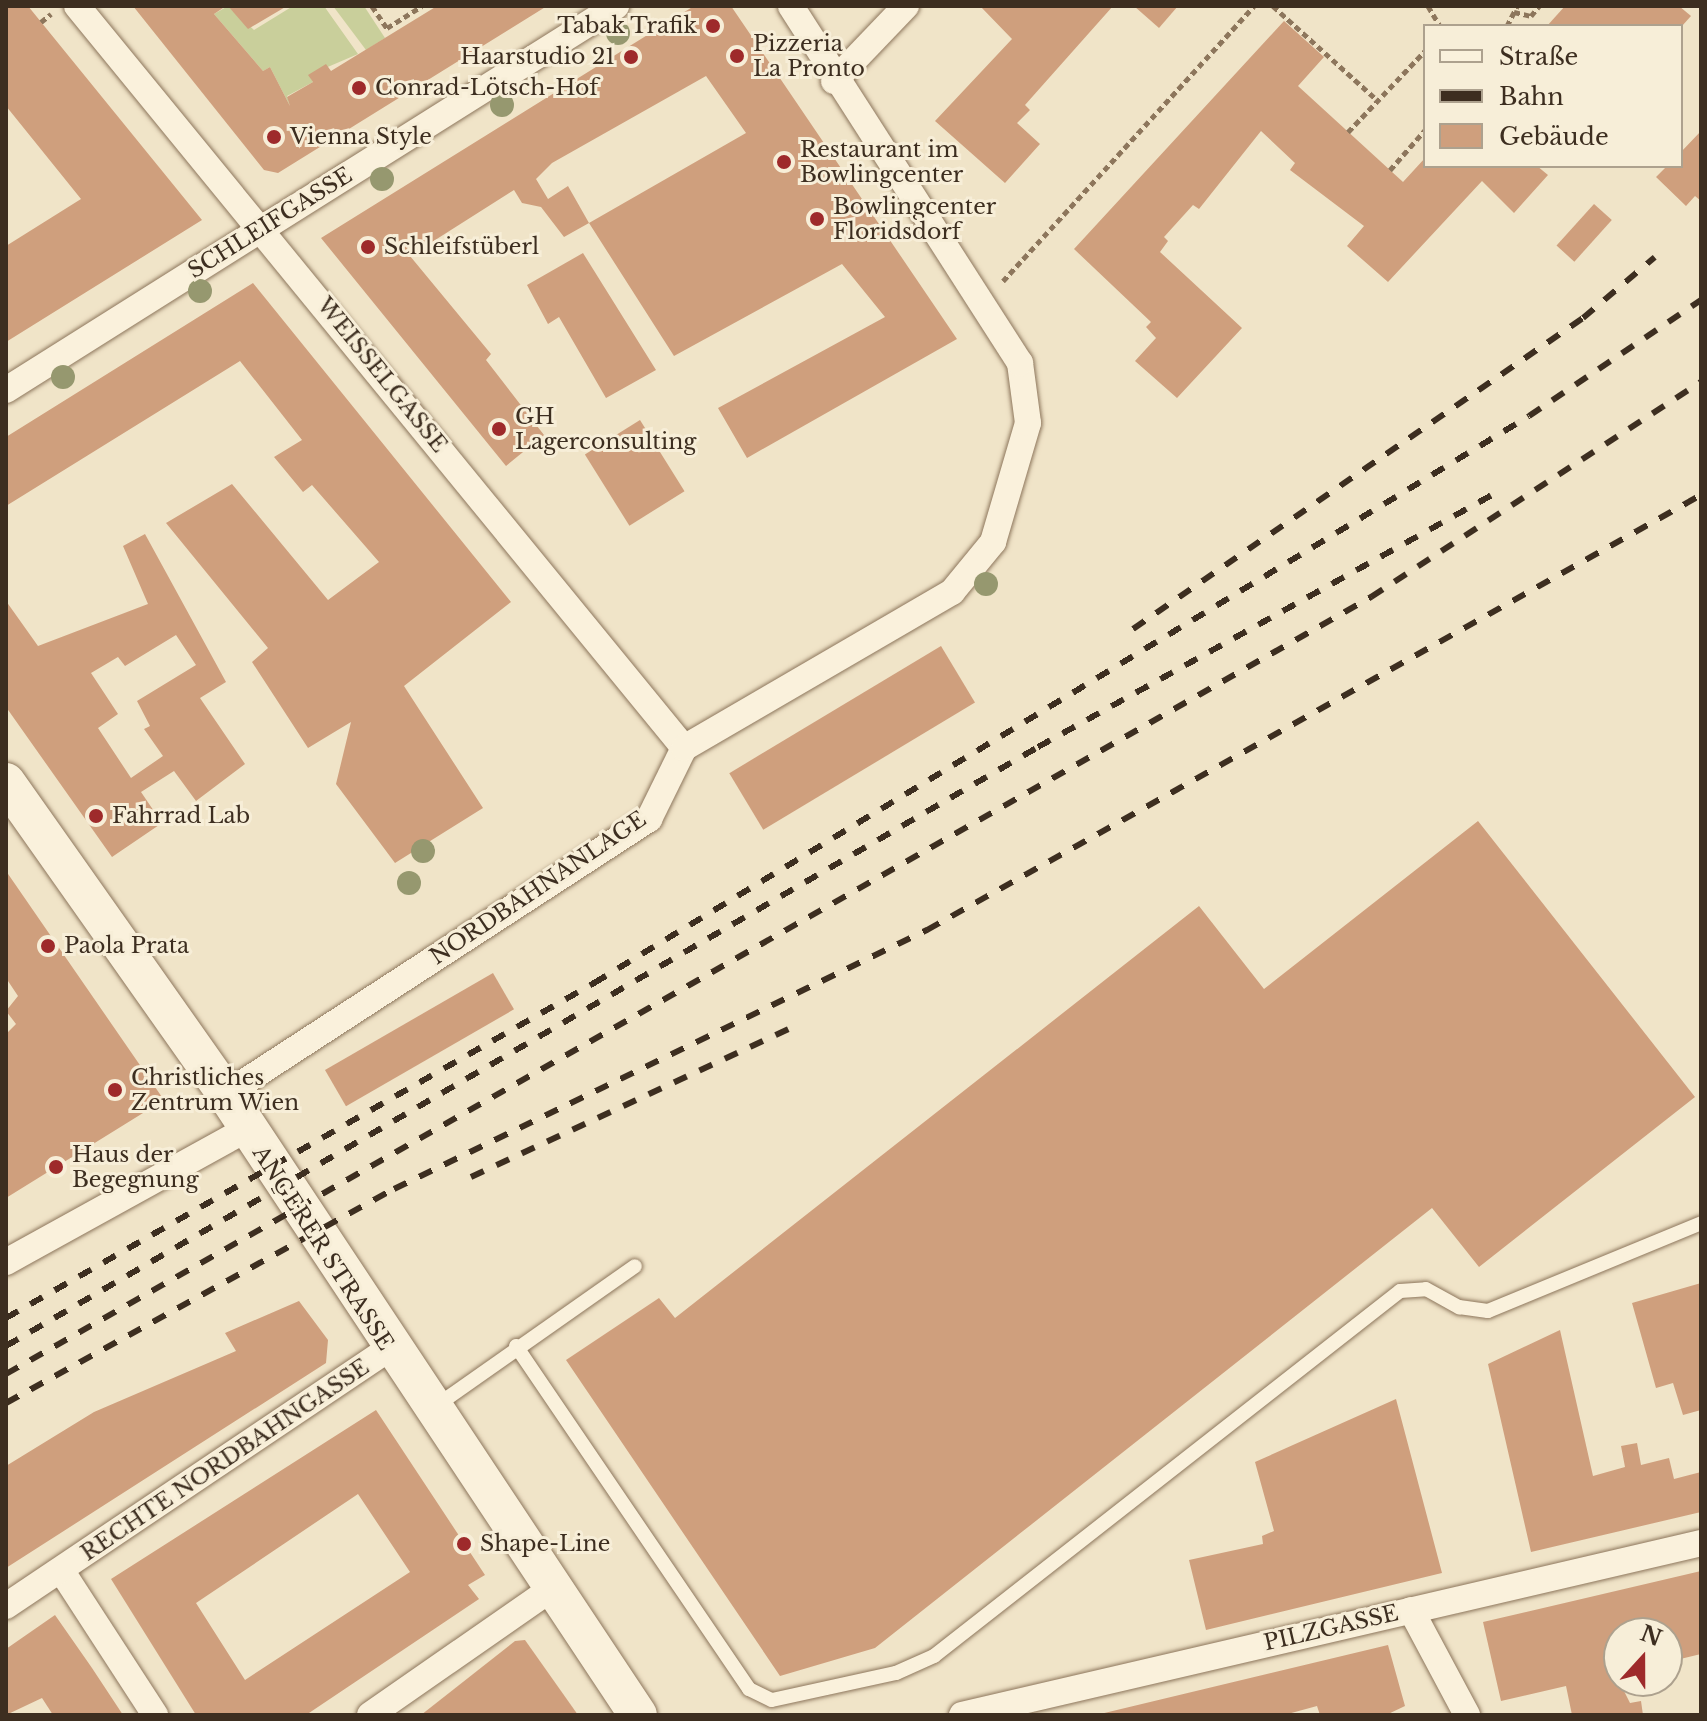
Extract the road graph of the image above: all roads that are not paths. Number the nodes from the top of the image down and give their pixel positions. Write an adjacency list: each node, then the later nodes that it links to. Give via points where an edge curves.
1 (77, 6): 6 (street, WEISSELGASSE)
2 (616, 6): 6 (street, SCHLEIFGASSE)
3 (791, 6): 5 (street)
4 (906, 6): 5 (street)
5 (834, 81): 8 (street, via 1020,363 1028,423 993,542 952,592)
6 (261, 228): 7 (street, SCHLEIFGASSE); 8 (street, WEISSELGASSE)
7 (6, 390)
8 (684, 748): 10 (street, NORDBAHNANLAGE, via 649,819)
9 (6, 782): 10 (main road, ANGERER STRASSE)
10 (226, 1094): 11 (main road, ANGERER STRASSE)
11 (247, 1129): 13 (street); 16 (main road, ANGERER STRASSE)
12 (1701, 1223): 15 (lane, via 1488,1311 1459,1307 1426,1289 1400,1291 934,1656 896,1673 772,1700 749,1689)
13 (6, 1262)
14 (635, 1266): 15 (lane)
15 (516, 1346): 17 (lane)
16 (388, 1349): 17 (main road, ANGERER STRASSE); 19 (street, RECHTE NORDBAHNGASSE)
17 (432, 1409): 20 (main road, ANGERER STRASSE)
18 (1701, 1543): 22 (street, PILZGASSE)
19 (61, 1570): 21 (street, RECHTE NORDBAHNGASSE); 23 (street)
20 (554, 1587): 24 (street); 25 (main road, ANGERER STRASSE)
21 (6, 1606)
22 (1411, 1610): 26 (street, PILZGASSE); 27 (street)
23 (155, 1715)
24 (370, 1715)
25 (638, 1715)
26 (962, 1715)
27 (1467, 1715)

